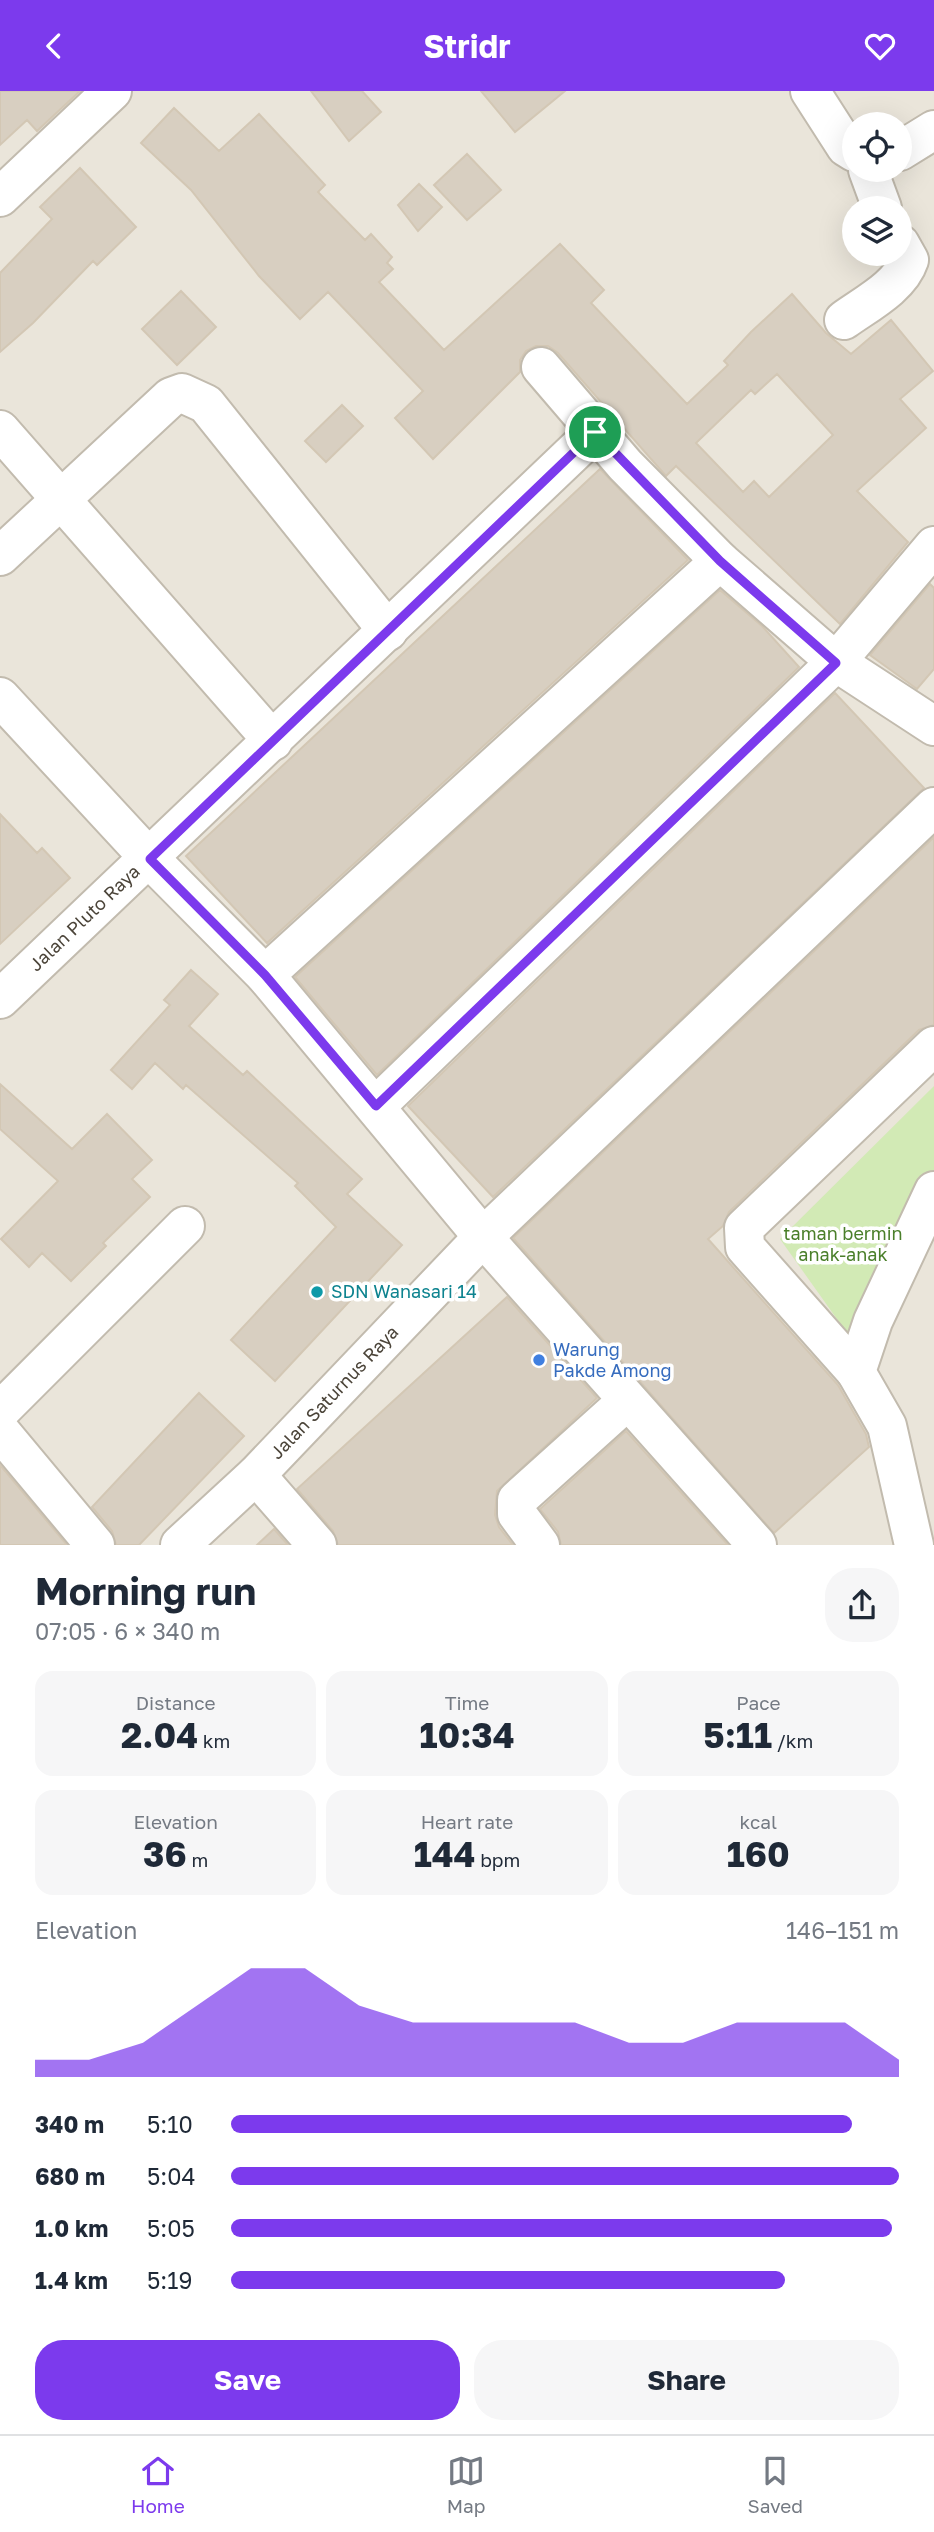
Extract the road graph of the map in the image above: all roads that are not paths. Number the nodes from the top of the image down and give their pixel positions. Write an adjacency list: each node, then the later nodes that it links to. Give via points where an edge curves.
1 (112, 91): 4 (street)
2 (810, 91): 3 (street)
3 (842, 141)
4 (0, 197)
5 (907, 266): 6 (street, via 897,281)
6 (844, 320)
7 (541, 367): 9 (street)
8 (0, 430): 10 (street)
9 (595, 432): 13 (street); 14 (street, Jalan Pluto Raya)
10 (62, 499): 12 (street); 14 (street, via 171,397 182,393 194,396 206,404); 18 (street)
11 (934, 547): 15 (street)
12 (0, 556)
13 (720, 561): 15 (street); 21 (street)
14 (388, 631): 18 (street, Jalan Pluto Raya)
15 (836, 663): 17 (street); 24 (street)
16 (0, 697): 20 (street)
17 (934, 726)
18 (273, 741): 20 (street, Jalan Pluto Raya)
19 (934, 807): 27 (street, Jalan Saturnus Raya)
20 (150, 859): 21 (street); 22 (street, Jalan Pluto Raya)
21 (265, 975): 24 (street)
22 (0, 999)
23 (934, 1046): 28 (street, via 744,1229 745,1247)
24 (376, 1106): 27 (street)
25 (934, 1191): 28 (street, via 873,1321)
26 (185, 1226): 30 (street)
27 (483, 1237): 29 (street); 32 (street, Jalan Saturnus Raya)
28 (856, 1372): 33 (street, via 887,1426)
29 (627, 1401): 37 (street, via 517,1500 517,1514); 38 (street)
30 (0, 1411)
31 (0, 1431): 34 (street)
32 (256, 1475): 35 (street, Jalan Saturnus Raya); 36 (street)
33 (920, 1531)
34 (95, 1545)
35 (180, 1545)
36 (317, 1545)
37 (540, 1545)
38 (757, 1545)

